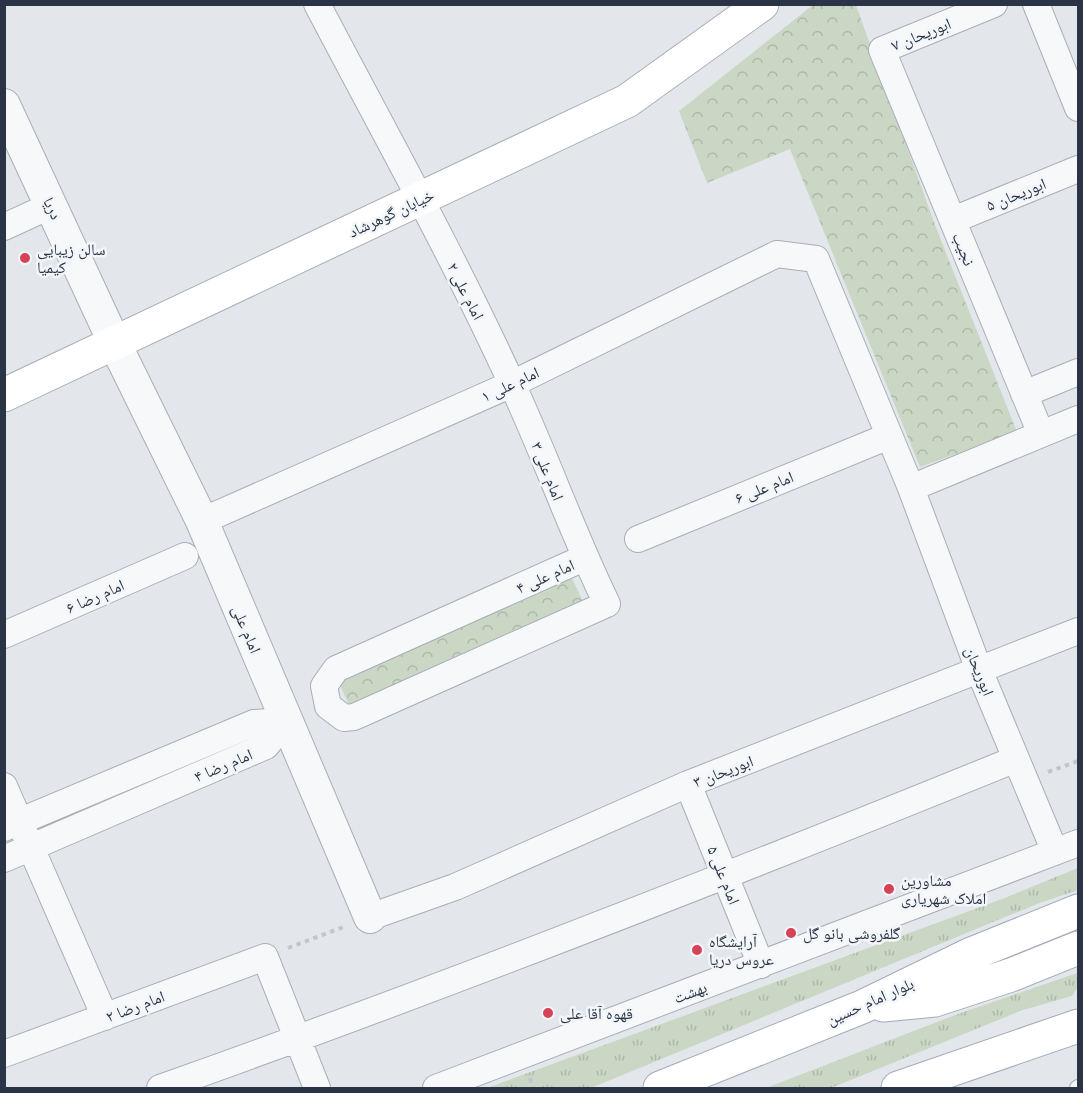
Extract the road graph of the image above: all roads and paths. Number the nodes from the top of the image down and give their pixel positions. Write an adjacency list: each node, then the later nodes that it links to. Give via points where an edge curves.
1 (317, 4): 9 (street, امام علی ۲)
2 (762, 4): 9 (main road, خیابان گوهرشاد, via 627,101)
3 (994, 4): 5 (street, ابوریحان ۷)
4 (1036, 4): 7 (street)
5 (882, 50): 11 (street, نجیب)
6 (4, 105): 10 (street, دریا)
7 (1078, 108)
8 (1078, 168): 11 (street, ابوریحان ۵)
9 (420, 199): 14 (main road, خیابان گوهرشاد); 16 (street, امام علی ۲)
10 (52, 205): 12 (street); 14 (street, دریا)
11 (952, 220): 17 (street, نجیب)
12 (4, 227)
13 (816, 259): 16 (street, امام علی ۱, via 777,254); 21 (street, ابوریحان)
14 (116, 344): 18 (main road, خیابان گوهرشاد); 23 (street, امام علی)
15 (1078, 372): 17 (street)
16 (512, 384): 23 (street, امام علی ۱); 26 (street, امام علی ۳)
17 (1024, 394): 20 (street, نجیب)
18 (4, 395)
19 (1078, 419): 20 (street)
20 (1041, 434): 22 (street)
21 (889, 436): 22 (street, ابوریحان); 24 (street, امام علی ۶)
22 (910, 488): 29 (street, ابوریحان)
23 (202, 521): 30 (street, امام علی)
24 (638, 539)
25 (185, 556): 28 (street, امام رضا ۶)
26 (584, 558): 26 (street, امام علی ۴, via 336,669 324,686 328,706 344,718 354,717 607,604)
27 (1078, 631): 29 (street, ابوریحان ۳)
28 (4, 635)
29 (979, 670): 32 (street, ابوریحان); 33 (street, ابوریحان ۳)
30 (286, 721): 35 (street, امام رضا ۴, via 254,723); 36 (street, امام رضا ۴, via 266,746); 41 (street, امام علی)
31 (1078, 761): 32 (path)
32 (1021, 770): 37 (street, ابوریحان); 39 (street)
33 (688, 784): 39 (street, امام علی ۵); 41 (street, ابوریحان ۳, via 455,887)
34 (4, 786): 35 (street)
35 (12, 825): 36 (street)
36 (32, 848): 38 (street, امام رضا ۴); 46 (street)
37 (1067, 848): 44 (street, بهشت)
38 (4, 859)
39 (725, 877): 44 (street, امام علی ۵); 48 (street)
40 (1078, 911): 45 (main road, بلوار امام حسین, via 969,955)
41 (370, 917): 43 (path)
42 (1078, 948): 45 (main road, via 935,1000)
43 (265, 957): 46 (street, امام رضا ۲); 48 (street)
44 (761, 965): 52 (street, بهشت)
45 (861, 1006): 53 (main road, بلوار امام حسین)
46 (105, 1017): 49 (street, امام رضا ۲)
47 (1078, 1026): 54 (main road)
48 (297, 1040): 50 (street); 51 (street)
49 (4, 1054)
50 (160, 1089)
51 (317, 1089)
52 (436, 1089)
53 (660, 1089)
54 (898, 1089)

